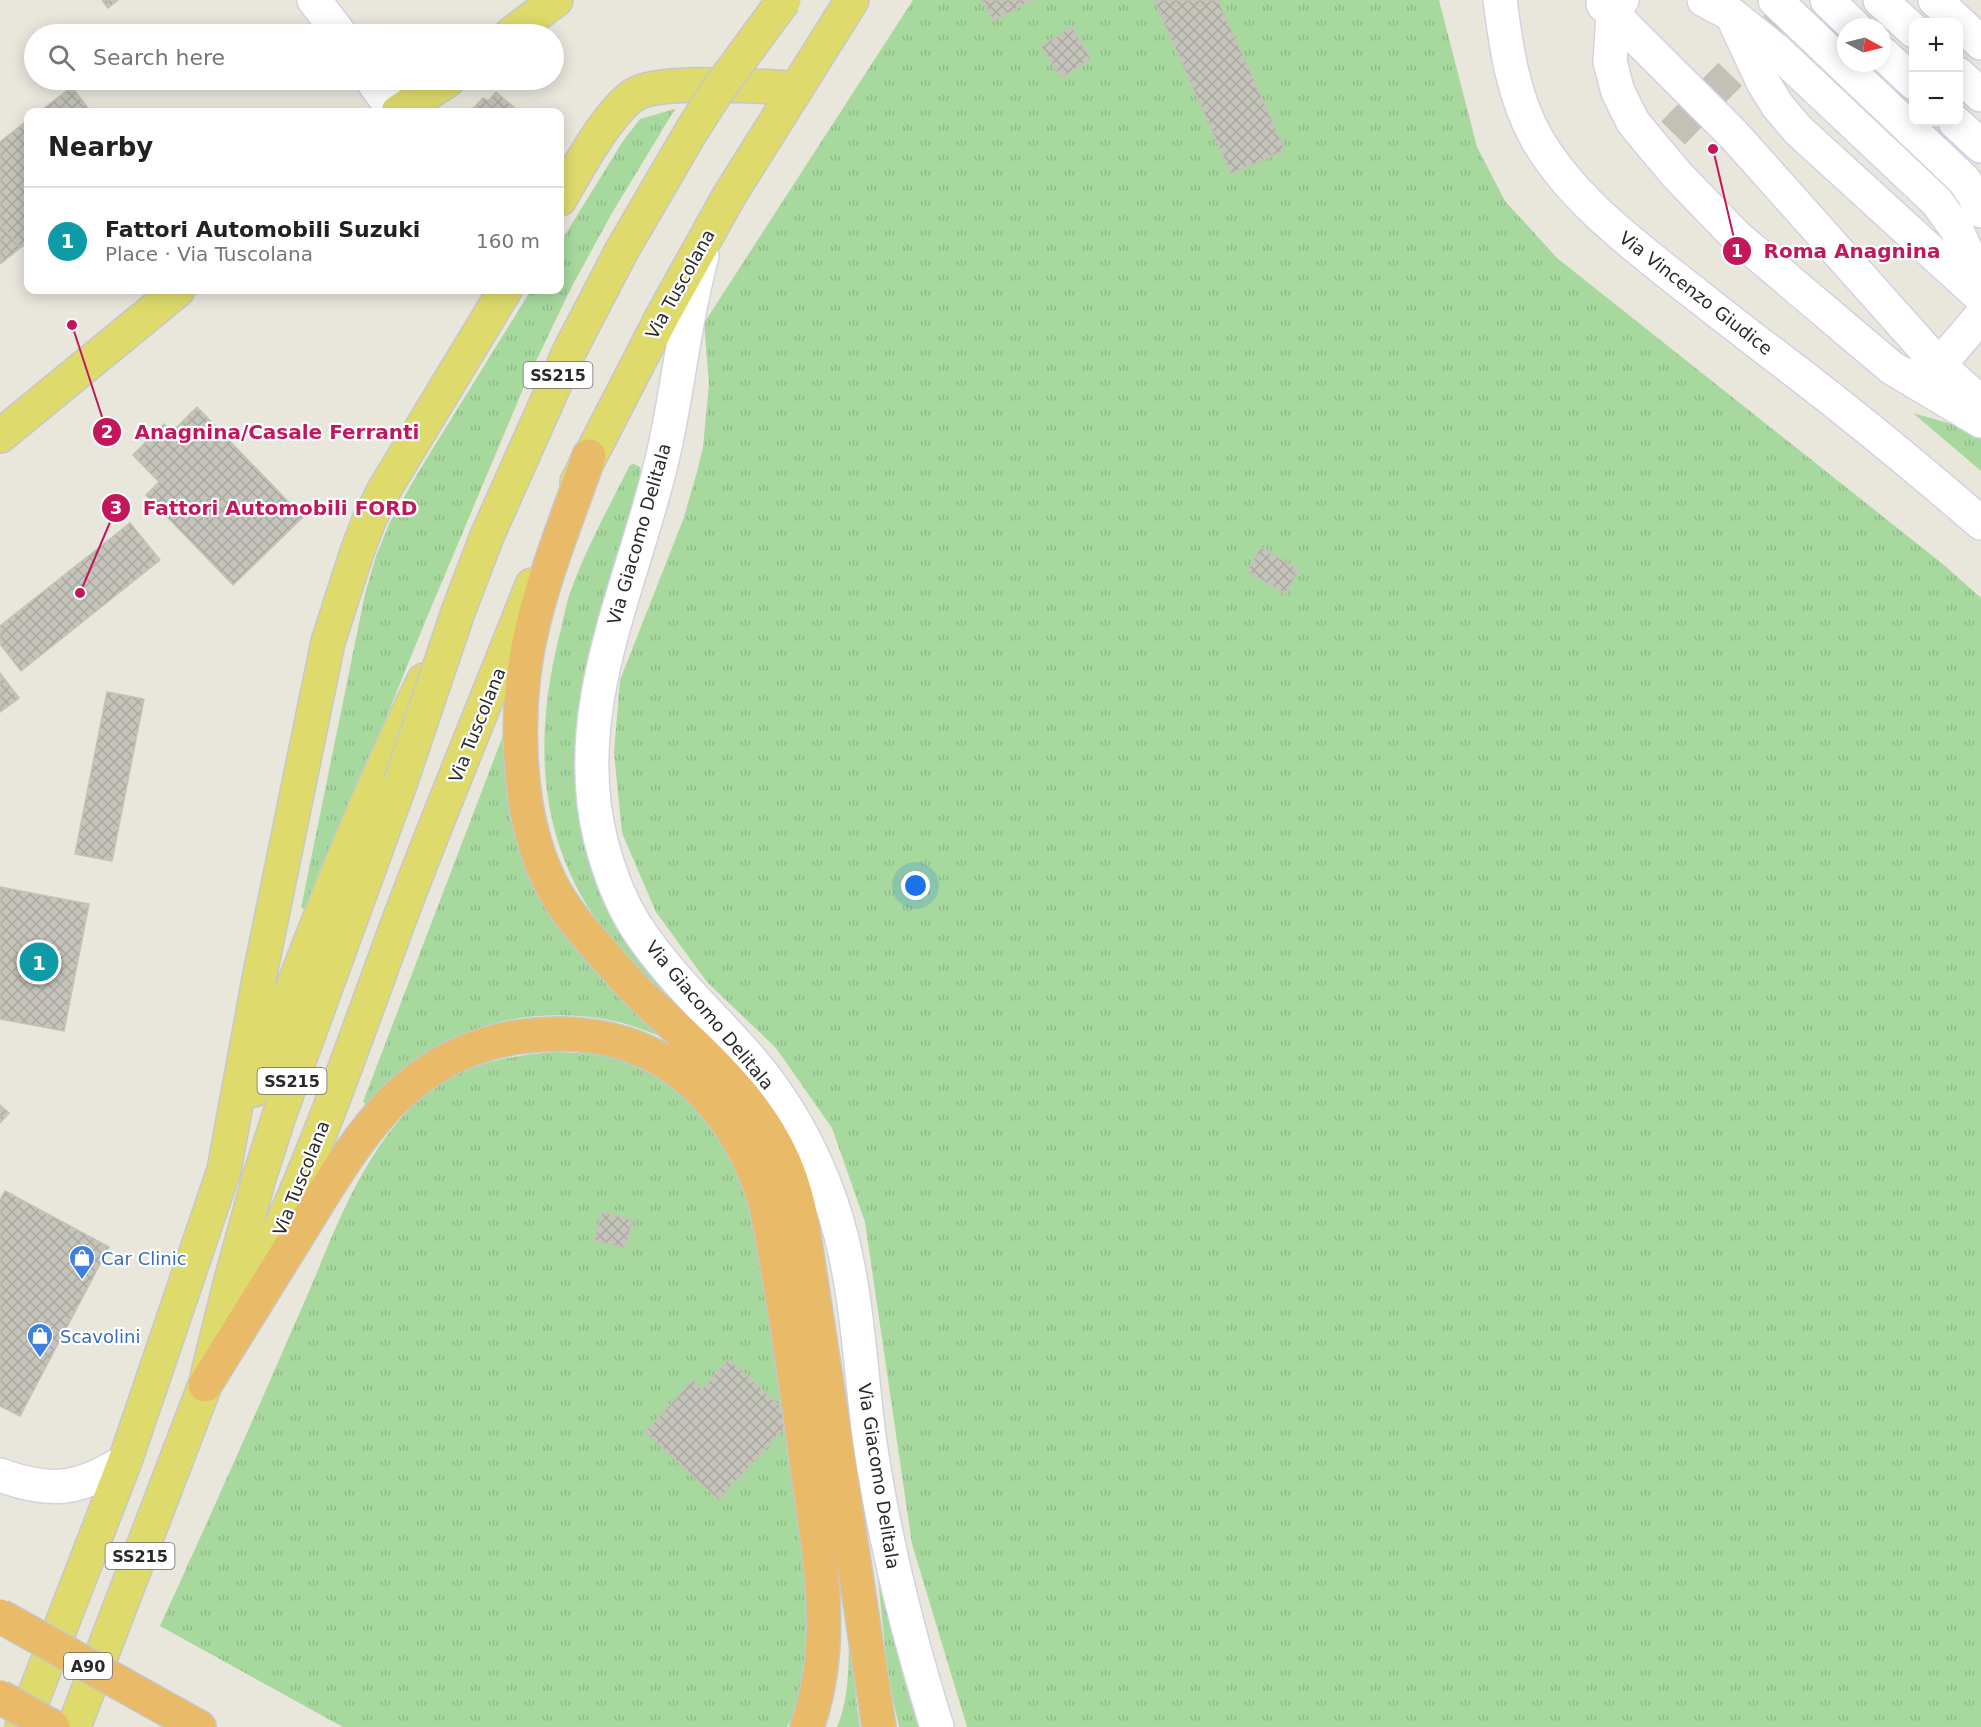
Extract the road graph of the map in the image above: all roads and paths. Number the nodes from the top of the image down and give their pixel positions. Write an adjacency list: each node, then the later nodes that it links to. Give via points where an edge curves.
1 (314, 0): 15 (street)
2 (527, 0): 16 (main road)
3 (556, 0): 17 (main road)
4 (784, 0): 48 (main road, Via Tuscolana / SS215, bridge, via 692,130 603,284 530,437)
5 (852, 0): 23 (main road, Via Tuscolana)
6 (1500, 0): 47 (street, Via Vincenzo Giudice, via 1506,44 1523,108 1537,139 1575,190 1608,224 1935,483)
7 (1704, 0): 13 (street)
8 (1775, 0): 34 (street, via 1964,180)
9 (1827, 0): 14 (street)
10 (1880, 0): 18 (street)
11 (1935, 0): 19 (street)
12 (1611, 5): 41 (street, via 1734,135); 42 (street, via 1610,62 1633,122 1736,236)
13 (1739, 8): 36 (street, via 1777,51 1937,202 1957,230); 39 (street, via 1763,82 1777,105 1798,130)
14 (1846, 18)
15 (332, 24)
16 (499, 24)
17 (524, 24)
18 (1909, 26)
19 (1981, 43)
20 (1891, 61): 21 (street)
21 (1909, 78)
22 (1963, 78): 27 (street)
23 (797, 88): 33 (main road, via 688,85 636,94 605,127); 35 (main road, Via Tuscolana)
24 (380, 90): 28 (street)
25 (423, 90): 29 (main road)
26 (432, 90): 30 (main road)
27 (1981, 95)
28 (394, 108)
29 (402, 108)
30 (403, 108)
31 (1959, 126): 32 (street)
32 (1981, 146)
33 (564, 193)
34 (1981, 211)
35 (710, 231): 46 (main road, Via Tuscolana); 61 (street, Via Giacomo Delitala, via 687,318 661,466 608,644 597,695 591,759 596,819 614,885 636,926 676,980 771,1086 804,1138 831,1200 849,1278 881,1515 906,1622)
36 (1981, 285)
37 (173, 294): 45 (main road)
38 (503, 294): 49 (main road, via 384,490 363,535 336,615 260,974)
39 (1981, 297)
40 (1981, 316): 41 (street)
41 (1940, 365): 42 (street, via 1922,372); 43 (street)
42 (1892, 368): 44 (street)
43 (1981, 403)
44 (1981, 421)
45 (0, 436)
46 (589, 456): 50 (main road, Via Tuscolana, via 544,553 280,1232); 60 (highway, via 540,597 522,675 520,741 528,811 549,880 567,910 641,996 699,1048 735,1088 766,1130 791,1179 816,1308)
47 (1981, 524)
48 (458, 612): 49 (main road, via 365,805); 50 (main road, Via Tuscolana / SS215, bridge, via 280,1113)
49 (224, 1170): 51 (main road)
50 (205, 1385): 58 (main road, Via Tuscolana / SS215); 59 (highway, via 362,1136 400,1093 430,1070 476,1047 554,1034 617,1041 670,1064 699,1088 724,1118 755,1173 766,1205 799,1407 823,1591 824,1652)
51 (125, 1461): 52 (street, via 104,1475 59,1487 32,1486); 56 (main road)
52 (0, 1475)
53 (0, 1616): 55 (highway, A90, bridge)
54 (0, 1697): 57 (highway, bridge)
55 (188, 1721)
56 (22, 1727)
57 (53, 1727)
58 (74, 1727)
59 (807, 1727)
60 (879, 1727)
61 (938, 1727)

